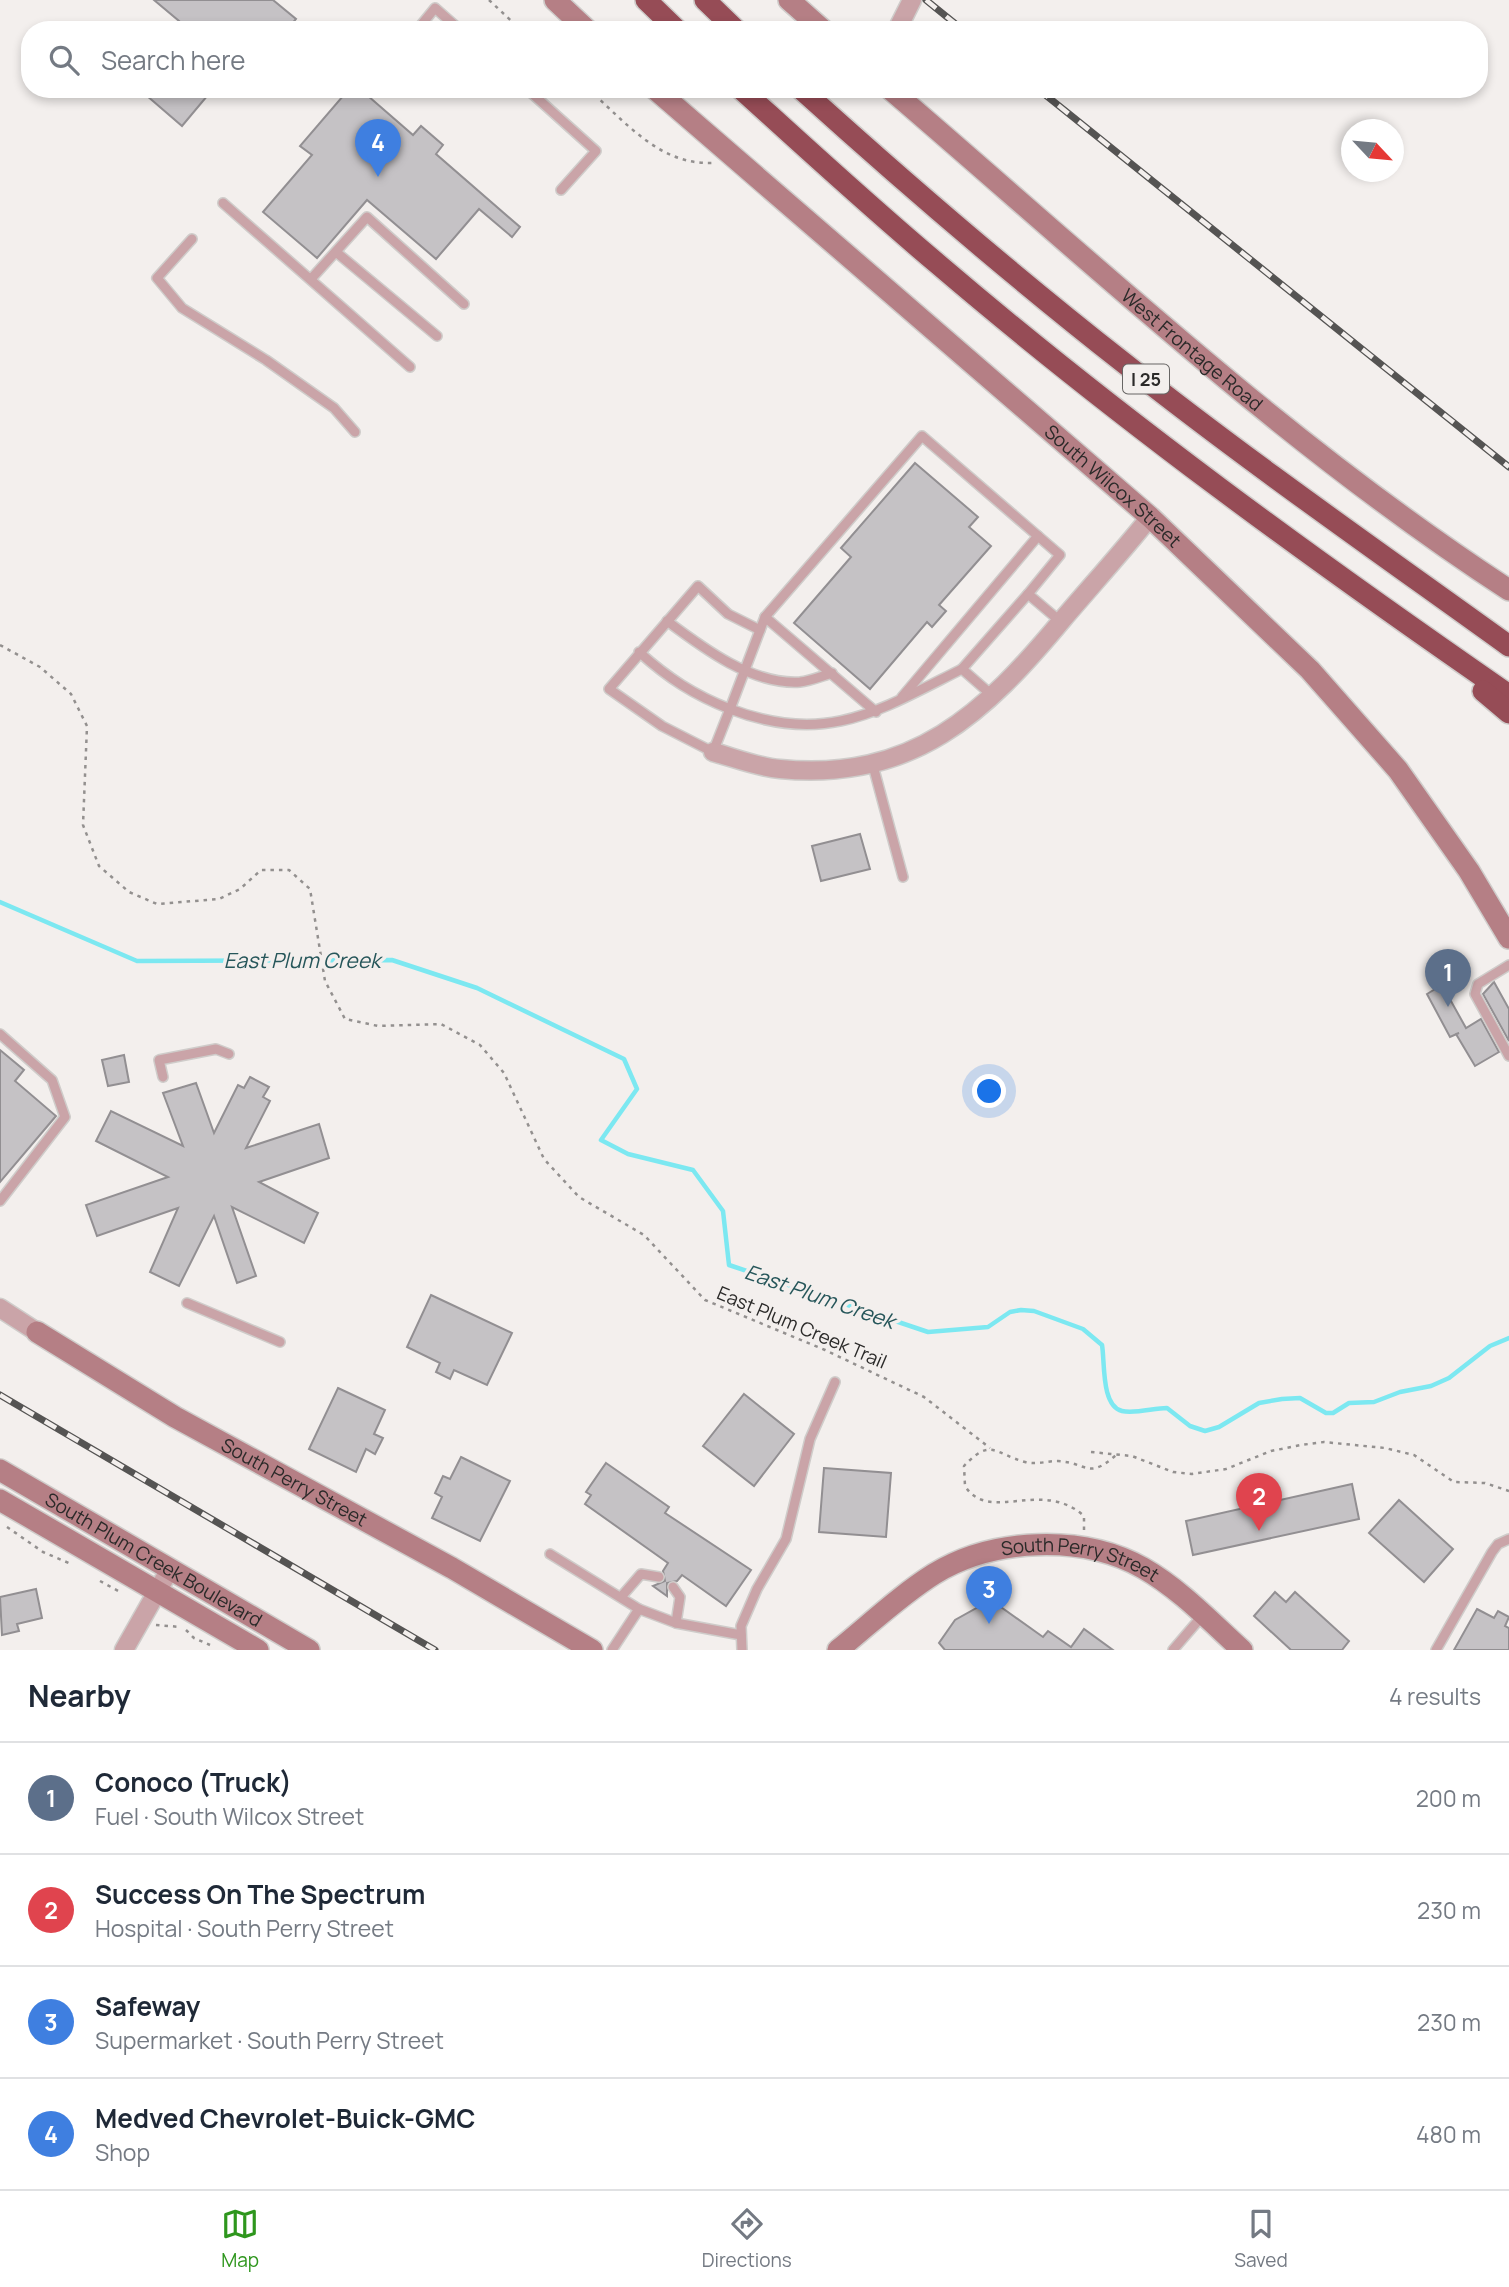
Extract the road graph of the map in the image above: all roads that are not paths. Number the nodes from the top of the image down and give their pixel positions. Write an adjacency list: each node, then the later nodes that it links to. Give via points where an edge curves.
1 (555, 0): 8 (main road)
2 (646, 0): 9 (highway)
3 (705, 0): 10 (highway)
4 (789, 0): 11 (main road)
5 (912, 0): 12 (street)
6 (424, 21): 7 (lane, via 435,8)
7 (450, 21)
8 (577, 21)
9 (668, 21)
10 (727, 21)
11 (813, 21)
12 (902, 21)
13 (537, 98): 18 (lane, via 596,151)
14 (665, 98): 28 (main road, South Wilcox Street)
15 (751, 98): 30 (highway, I 25, via 890,223 1027,337 1221,488)
16 (811, 98): 27 (highway, I 25, via 980,247)
17 (900, 98): 31 (main road, West Frontage Road, via 1284,428 1399,516)
18 (561, 190)
19 (223, 203): 22 (lane)
20 (192, 239): 26 (lane, via 157,278 182,308 266,359 334,408)
21 (336, 251): 22 (lane); 23 (lane, via 367,217); 24 (lane)
22 (311, 279): 25 (lane)
23 (464, 304)
24 (437, 336)
25 (410, 367)
26 (355, 432)
27 (1308, 501): 37 (highway); 38 (highway, I 25)
28 (1150, 517): 35 (street); 52 (main road, South Wilcox Street, via 1310,670 1366,732 1443,832)
29 (1038, 536): 32 (lane, via 1060,555); 33 (lane, via 922,436); 45 (lane)
30 (1352, 582): 43 (highway, I 25); 48 (highway)
31 (1509, 590)
32 (1028, 594): 35 (lane); 41 (lane)
33 (765, 617): 36 (lane); 42 (lane)
34 (667, 621): 36 (lane, via 698,586 728,614); 39 (lane); 40 (lane, via 715,657)
35 (1061, 622): 44 (street)
36 (760, 630): 40 (lane)
37 (1509, 638)
38 (1509, 646)
39 (639, 653): 46 (lane, via 670,680); 49 (lane, via 609,689 662,726)
40 (745, 669): 42 (lane, via 800,682); 46 (lane)
41 (962, 669): 44 (lane); 45 (lane)
42 (832, 673): 47 (lane)
43 (1509, 695)
44 (994, 697): 50 (street, via 942,736)
45 (899, 701): 47 (lane)
46 (730, 709): 47 (lane, via 760,720 804,724 851,721); 49 (lane)
47 (876, 712)
48 (1509, 713)
49 (713, 752): 50 (street, via 780,769)
50 (872, 762): 51 (lane)
51 (903, 877)
52 (1509, 938)
53 (1509, 965): 56 (lane, via 1478,984 1475,994)
54 (0, 1034): 58 (lane, via 52,1080 65,1117)
55 (229, 1054): 57 (lane, via 216,1049 159,1060)
56 (1509, 1056)
57 (163, 1077)
58 (0, 1201)
59 (187, 1303): 62 (lane)
60 (0, 1308): 61 (street, South Perry Street)
61 (37, 1332): 80 (main road, South Perry Street, via 175,1418 463,1574)
62 (280, 1342)
63 (835, 1382): 76 (lane, via 810,1439 786,1539 752,1600)
64 (0, 1470): 68 (main road, South Plum Creek Boulevard)
65 (0, 1500): 71 (main road, South Plum Creek Boulevard)
66 (1509, 1539): 86 (lane, via 1492,1552)
67 (550, 1554): 72 (lane)
68 (170, 1569): 71 (street); 79 (main road, South Plum Creek Boulevard)
69 (659, 1577): 72 (lane, via 641,1574)
70 (673, 1587): 75 (lane, via 680,1597)
71 (157, 1591): 77 (street); 78 (main road, South Plum Creek Boulevard)
72 (621, 1597): 73 (lane)
73 (639, 1609): 75 (lane); 81 (lane)
74 (1203, 1615): 83 (main road, South Perry Street, via 1143,1568 1105,1554 1036,1545 1010,1547 954,1563 915,1587); 84 (lane); 85 (main road, South Perry Street)
75 (676, 1623): 76 (lane)
76 (741, 1635): 82 (lane)
77 (124, 1650)
78 (258, 1650)
79 (309, 1650)
80 (592, 1650)
81 (612, 1650)
82 (742, 1650)
83 (838, 1650)
84 (1173, 1650)
85 (1242, 1650)
86 (1436, 1650)

